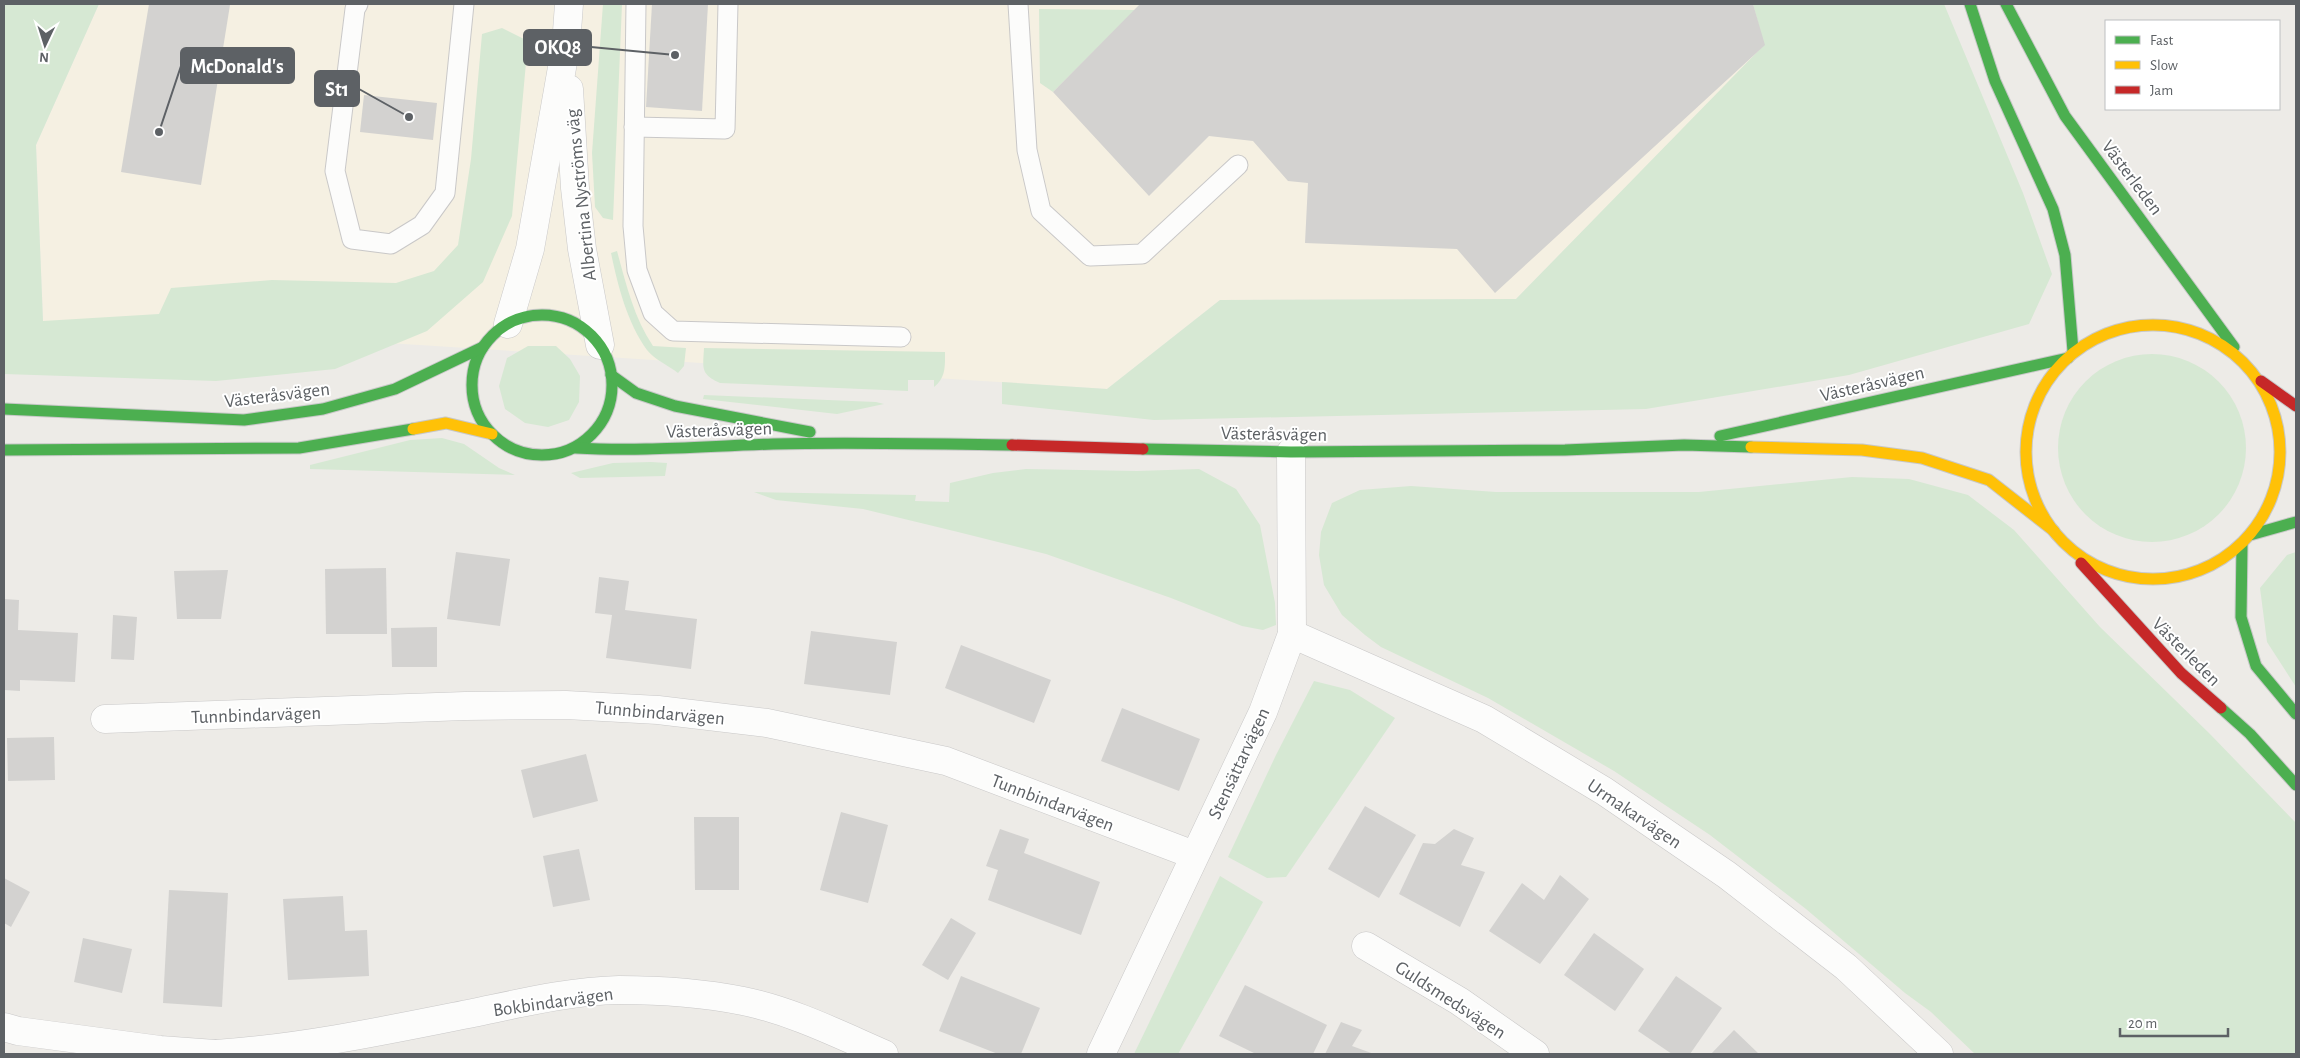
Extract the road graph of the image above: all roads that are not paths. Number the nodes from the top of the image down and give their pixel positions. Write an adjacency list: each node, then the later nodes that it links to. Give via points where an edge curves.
1 (358, 4): 2 (lane, via 335,171 352,239 391,244 422,225 445,193)
2 (464, 4)
3 (569, 4): 9 (street, Albertina Nyströms väg)
4 (636, 4): 10 (lane)
5 (728, 4): 10 (lane, via 725,129)
6 (1018, 4): 11 (lane, via 1027,150 1041,211 1090,256 1142,254)
7 (1970, 4): 16 (street, via 1995,81 2053,209 2065,255)
8 (2006, 4): 17 (street, Västerleden, via 2065,116)
9 (566, 44): 12 (street, Albertina Nyströms väg, via 530,249); 14 (street, Albertina Nyströms väg, via 575,188 582,249)
10 (634, 126): 13 (lane, via 633,226 637,270 653,313 673,331)
11 (1238, 165)
12 (508, 324): 14 (street, via 530,315 556,316 576,324); 15 (street, via 492,334)
13 (901, 337)
14 (600, 345): 18 (street)
15 (483, 347): 21 (street, Västeråsvägen, via 395,389 323,409 244,420); 22 (street, via 471,386 477,412)
16 (2071, 354): 17 (street, via 2102,334 2137,324 2164,324 2201,332); 24 (street, Västeråsvägen); 29 (street, via 2046,381 2030,415 2025,446 2027,475 2036,505)
17 (2245, 363): 19 (street)
18 (611, 375): 23 (street, Västeråsvägen, via 636,393 674,406); 25 (street, via 612,394 606,416 588,442)
19 (2256, 377): 20 (street); 30 (street, via 2278,422 2281,457 2274,492)
20 (2296, 406)
21 (4, 409)
22 (492, 434): 25 (street, via 517,450 531,454 548,455); 26 (street, via 446,423 300,448)
23 (863, 442): 25 (street, Västeråsvägen, via 627,451); 27 (street, Västeråsvägen)
24 (1684, 445): 27 (street, Västeråsvägen, via 1565,450); 29 (street, Västeråsvägen, via 1862,450 1922,458 1989,480)
25 (576, 448)
26 (4, 450)
27 (1291, 452): 32 (street, Stensättarvägen)
28 (2296, 522): 30 (street)
29 (2056, 534): 31 (street, via 2089,563 2116,574 2154,579 2187,575 2223,559); 35 (street, Västerleden, via 2181,673 2250,734)
30 (2250, 535): 31 (street)
31 (2242, 544): 33 (street, via 2241,617 2256,666)
32 (1292, 634): 36 (street, Stensättarvägen, via 1263,712); 43 (street, Urmakarvägen, via 1484,719 1604,791 1727,875 1846,967)
33 (2296, 714)
34 (105, 719): 36 (street, Tunnbindarvägen, via 566,704 658,710 767,723 946,761)
35 (2296, 785)
36 (1194, 855): 41 (street, Stensättarvägen)
37 (1366, 946): 42 (street, Guldsmedsvägen, via 1459,1001)
38 (4, 1026): 39 (street, Bokbindarvägen, via 18,1031 160,1050)
39 (216, 1054): 40 (street, Bokbindarvägen, via 280,1049 555,997 618,990 674,992 743,1001 809,1021)
40 (884, 1054)
41 (1101, 1054)
42 (1535, 1054)
43 (1939, 1054)

